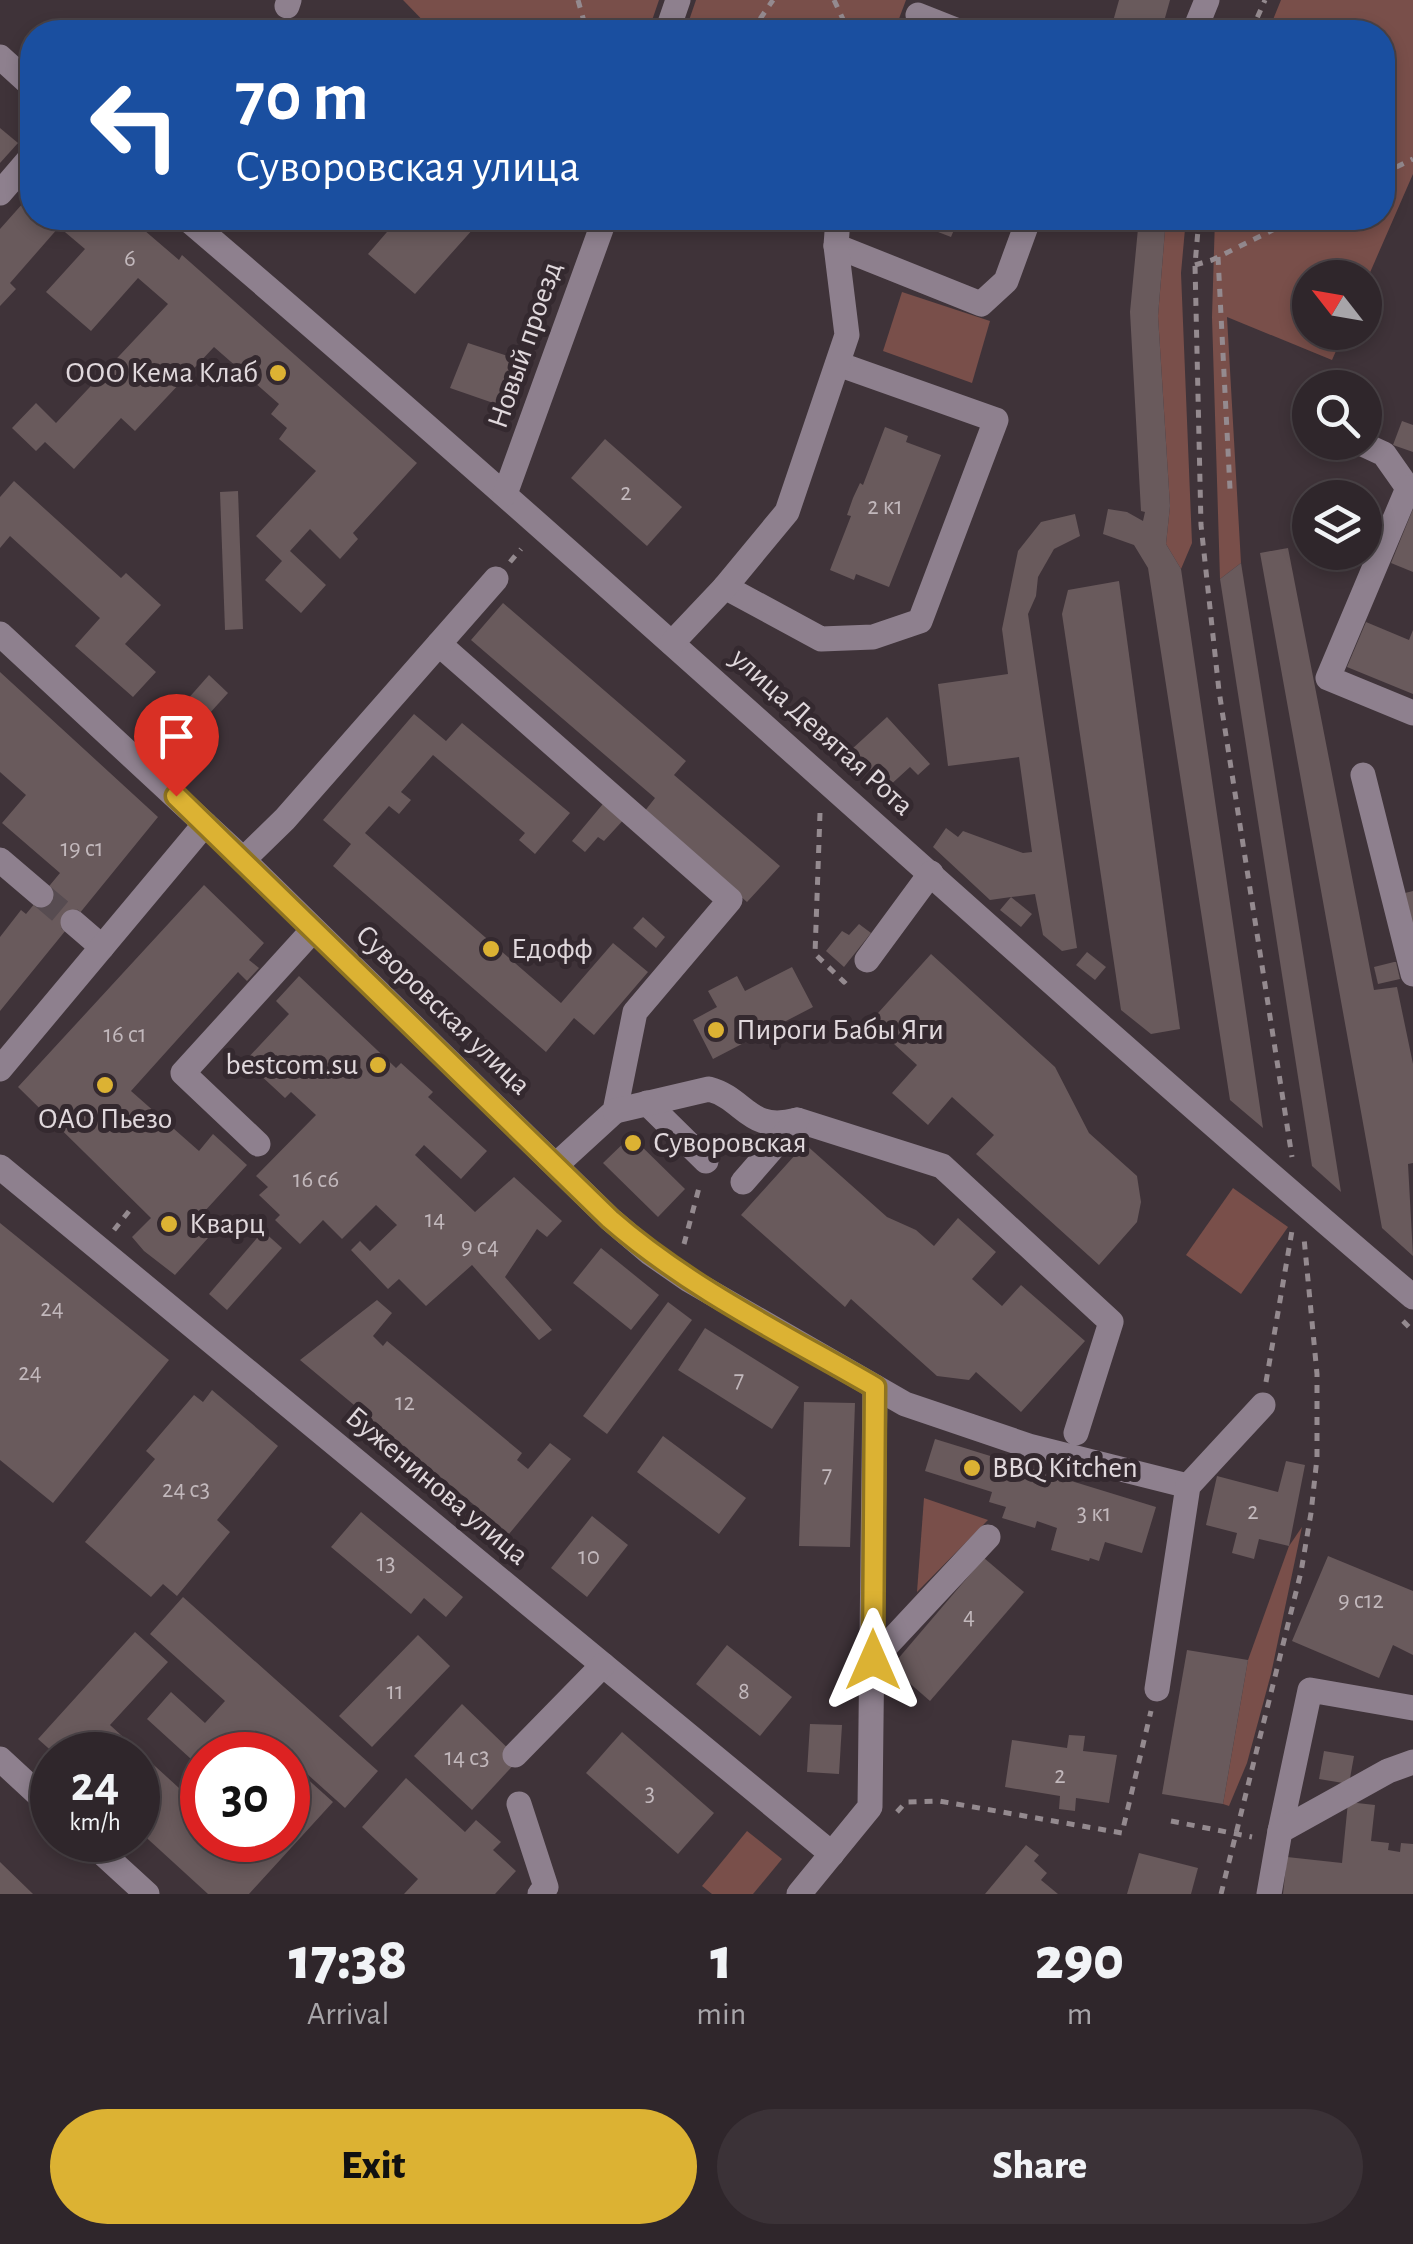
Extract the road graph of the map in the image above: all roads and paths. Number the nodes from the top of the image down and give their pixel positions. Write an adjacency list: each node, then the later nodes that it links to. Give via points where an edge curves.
1 (0, 57): 2 (street)
2 (20, 75)
3 (20, 170): 4 (street)
4 (0, 194)
5 (200, 230): 18 (street, улица Девятая Рота)
6 (600, 230): 18 (street, Новый проезд)
7 (837, 230): 11 (street)
8 (1025, 230): 11 (street, via 1006,281 981,304)
9 (1199, 230): 13 (path)
10 (1272, 230): 12 (path)
11 (836, 246): 14 (street, via 847,336)
12 (1218, 257): 13 (path); 16 (path)
13 (1195, 265): 47 (path, via 1201,525 1215,654)
14 (838, 364): 20 (street, via 786,512); 20 (street, via 996,420 920,621 873,637 821,640)
15 (1382, 453): 17 (street)
16 (1230, 489)
17 (1410, 489): 24 (street, via 1328,678)
18 (505, 494): 22 (street, улица Девятая Рота)
19 (496, 579): 23 (street)
20 (725, 587): 22 (street)
21 (0, 634): 27 (street, Суворовская улица)
22 (672, 643): 30 (street, улица Девятая Рота)
23 (439, 644): 29 (street); 40 (street, via 730,900 635,1012)
24 (1413, 713)
25 (1362, 775): 36 (street)
26 (820, 812): 37 (path, via 815,954)
27 (205, 824): 29 (street, Суворовская улица); 34 (street)
28 (0, 860): 31 (street)
29 (243, 860): 33 (street, Суворовская улица)
30 (930, 873): 35 (street); 47 (street, улица Девятая Рота)
31 (41, 895)
32 (73, 922): 34 (street)
33 (313, 930): 42 (street, via 183,1073); 44 (street, Суворовская улица)
34 (102, 947): 38 (street)
35 (866, 960)
36 (1413, 973)
37 (844, 982)
38 (0, 1069)
39 (647, 1103): 40 (street); 41 (street, via 709,1090 765,1122); 43 (street)
40 (615, 1111): 44 (street)
41 (796, 1120): 46 (street); 54 (street, via 942,1166 1111,1322)
42 (258, 1144)
43 (706, 1161): 50 (path)
44 (556, 1164): 52 (street, Суворовская улица, via 650,1253)
45 (0, 1167): 58 (street, Буженинова улица)
46 (743, 1182)
47 (1300, 1202): 51 (street, улица Девятая Рота); 53 (path); 69 (path, via 1317,1374 1315,1476 1300,1572)
48 (133, 1206): 49 (path)
49 (114, 1230)
50 (684, 1244)
51 (1413, 1298)
52 (875, 1387): 55 (street, Суворовская улица, via 948,1421); 57 (street)
53 (1262, 1405): 55 (street)
54 (1076, 1433)
55 (1188, 1486): 59 (street)
56 (988, 1537): 57 (street)
57 (873, 1660): 71 (street, via 870,1806)
58 (603, 1665): 61 (street); 71 (street, Буженинова улица)
59 (1157, 1688): 66 (path, via 1122,1833 939,1801 906,1802)
60 (1413, 1708): 68 (street, via 1310,1690)
61 (515, 1755)
62 (0, 1759): 64 (street)
63 (1413, 1762): 68 (street)
64 (30, 1787)
65 (519, 1804): 74 (street, via 546,1887)
66 (893, 1817)
67 (1171, 1821): 69 (path)
68 (1280, 1831): 77 (street)
69 (1236, 1835): 70 (path); 76 (path)
70 (1252, 1837)
71 (832, 1854): 75 (street)
72 (112, 1862): 73 (street)
73 (147, 1894)
74 (540, 1894)
75 (799, 1894)
76 (1221, 1894)
77 (1269, 1894)

